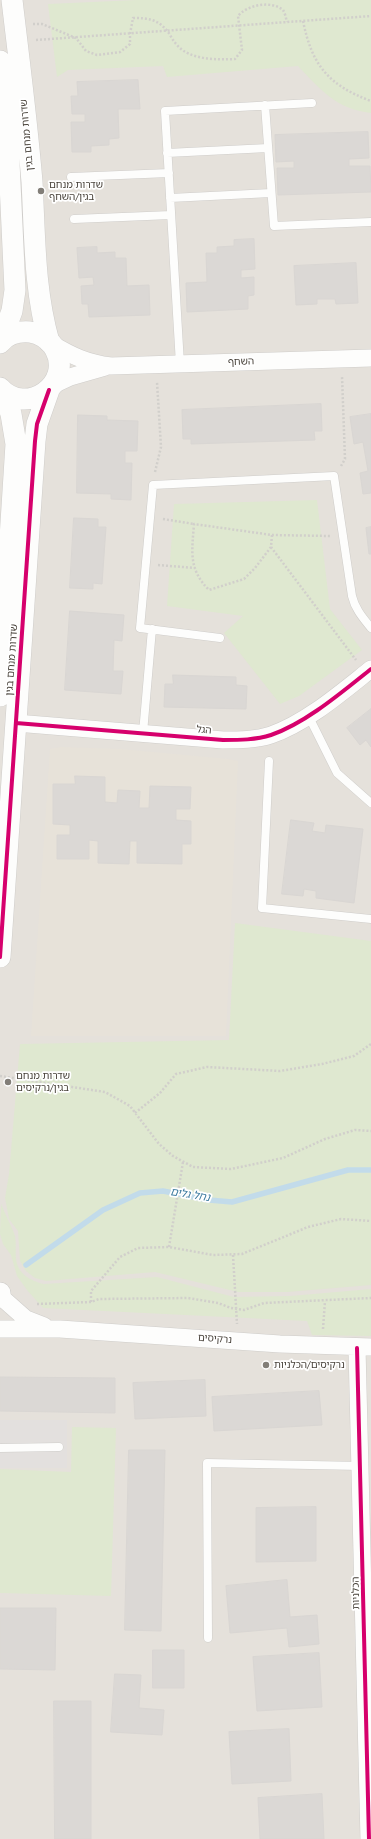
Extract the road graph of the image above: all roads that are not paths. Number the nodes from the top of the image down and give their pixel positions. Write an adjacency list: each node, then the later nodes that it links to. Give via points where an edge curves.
1 (12, 0): 15 (street, שדרות מנחם בגין, via 31,180 37,288 43,321)
2 (0, 61): 14 (street, שדרות מנחם בגין, via 8,141 15,290 12,311)
3 (312, 103): 4 (lane)
4 (265, 105): 5 (lane); 6 (lane, via 165,110)
5 (268, 148): 6 (lane); 9 (lane)
6 (167, 152): 7 (lane)
7 (169, 173): 8 (lane); 10 (lane)
8 (71, 177)
9 (272, 193): 10 (lane); 13 (lane, via 274,226)
10 (170, 198): 11 (lane)
11 (171, 215): 12 (lane); 17 (lane)
12 (74, 219)
13 (371, 222)
14 (0, 343): 15 (street, via 13,334 24,331 44,337)
15 (51, 343): 18 (street, השחף, via 92,364); 19 (street, שדרות מנחם בגין, via 58,354 60,364 58,375)
16 (371, 358): 17 (street, השחף)
17 (180, 364): 18 (street, השחף)
18 (110, 366): 19 (street, השחף, via 70,377)
19 (51, 387): 20 (street, via 36,398 25,400 13,397); 27 (street, שדרות מנחם בגין, via 37,424 35,441)
20 (2, 390): 25 (street, שדרות מנחם בגין, via 15,431 16,455)
21 (371, 628): 22 (lane, via 354,604 334,476 152,485 140,628)
22 (152, 629): 23 (lane); 28 (lane)
23 (220, 638)
24 (369, 671): 26 (street, הגל)
25 (0, 696)
26 (308, 715): 28 (street, הגל, via 271,735 247,740); 30 (lane, via 337,773)
27 (16, 723): 28 (street, הגל); 32 (street, שדרות מנחם בגין)
28 (143, 733)
29 (269, 762): 31 (lane, via 262,908)
30 (371, 802)
31 (371, 919)
32 (0, 957)
33 (2, 1298): 35 (street, נרקיסים, via 26,1319)
34 (0, 1329): 35 (street, נרקיסים)
35 (60, 1329): 36 (street, נרקיסים)
36 (364, 1347): 39 (street, הכלניות)
37 (59, 1447): 38 (lane)
38 (0, 1448)
39 (361, 1466): 40 (lane, via 207,1463); 41 (street, הכלניות)
40 (208, 1638)
41 (369, 1839)

